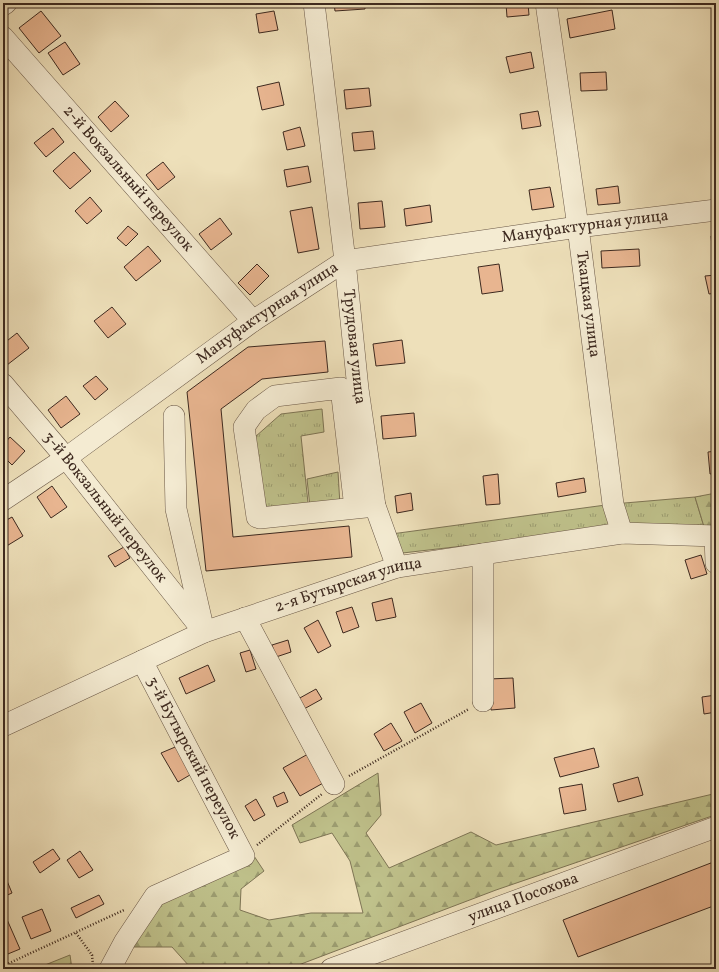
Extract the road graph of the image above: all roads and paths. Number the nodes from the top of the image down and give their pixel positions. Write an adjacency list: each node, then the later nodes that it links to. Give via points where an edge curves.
1 (6, 3): 4 (street)
2 (314, 3): 8 (street, Трудовая улица)
3 (546, 3): 7 (street, Ткацкая улица)
4 (3, 5)
5 (3, 37): 9 (street, 2-й Вокзальный переулок)
6 (716, 210): 7 (street, Мануфактурная улица)
7 (578, 227): 8 (street, Мануфактурная улица); 15 (street, Ткацкая улица, via 613,504)
8 (345, 261): 9 (street, Мануфактурная улица); 14 (street, Трудовая улица, via 358,389)
9 (253, 321): 12 (street, Мануфактурная улица)
10 (3, 384): 12 (street, 3-й Вокзальный переулок)
11 (174, 416): 21 (street, via 176,508)
12 (66, 458): 13 (street, Мануфактурная улица); 21 (street, 3-й Вокзальный переулок)
13 (3, 500)
14 (365, 507): 14 (street, via 257,517 244,427 256,410 275,396 341,388); 19 (street, Трудовая улица)
15 (622, 533): 16 (street, 2-я Бутырская улица); 17 (street, 2-я Бутырская улица)
16 (715, 536): 18 (street)
17 (483, 554): 19 (street, 2-я Бутырская улица); 23 (street)
18 (716, 563)
19 (397, 566): 20 (street, 2-я Бутырская улица)
20 (245, 618): 21 (street, 2-я Бутырская улица); 25 (street)
21 (204, 632): 22 (street, 2-я Бутырская улица)
22 (142, 661): 24 (street, 2-я Бутырская улица); 27 (street, 3-й Бутырский переулок)
23 (483, 701): 25 (path)
24 (3, 726)
25 (334, 784): 27 (path)
26 (716, 827): 33 (street, улица Посохова)
27 (244, 856): 32 (street, via 155,896)
28 (126, 909): 29 (path)
29 (76, 933): 30 (path); 31 (path, via 92,955)
30 (3, 966)
31 (93, 969)
32 (110, 969)
33 (331, 969)

